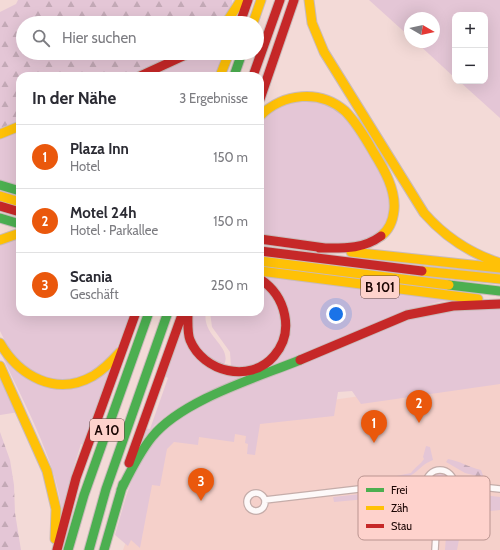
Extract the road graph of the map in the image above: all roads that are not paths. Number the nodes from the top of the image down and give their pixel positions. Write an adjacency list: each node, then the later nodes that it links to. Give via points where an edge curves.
1 (241, 0): 7 (highway)
2 (248, 0): 8 (highway)
3 (261, 0): 9 (highway)
4 (280, 0): 10 (highway)
5 (294, 0): 19 (highway)
6 (309, 0): 37 (highway, via 312,23 324,52 424,214 447,237 465,250)
7 (231, 16)
8 (242, 16)
9 (255, 16)
10 (264, 45)
11 (175, 60): 15 (highway)
12 (226, 60): 16 (highway)
13 (240, 60): 17 (highway)
14 (259, 60): 18 (highway)
15 (149, 72)
16 (222, 72)
17 (235, 72)
18 (254, 72)
19 (264, 87)
20 (264, 112): 34 (highway, via 278,102 295,97 313,97 336,104 356,123 387,176 394,198 393,214 383,234 361,247)
21 (16, 128): 22 (highway)
22 (0, 134)
23 (0, 185): 24 (highway)
24 (16, 190)
25 (0, 196): 26 (highway)
26 (16, 201)
27 (0, 206): 28 (highway)
28 (16, 211)
29 (0, 218): 30 (highway)
30 (16, 223)
31 (16, 234): 32 (highway)
32 (0, 240)
33 (264, 240): 34 (highway, B 101)
34 (319, 248): 38 (highway, B 101)
35 (264, 252): 40 (highway, B 101)
36 (264, 262): 42 (highway, B 101)
37 (500, 263)
38 (500, 268)
39 (264, 277): 43 (highway, B 101)
40 (500, 279)
41 (264, 281): 48 (highway, via 277,294 286,320 282,343 272,357 261,366 244,372 234,372 207,363 194,351 189,340)
42 (500, 291)
43 (500, 303): 57 (highway, via 432,309 390,322 185,409 171,417 152,434 142,447)
44 (135, 316): 50 (highway)
45 (148, 316): 61 (highway, A 10, via 84,496)
46 (167, 316): 62 (highway, A 10, via 111,475)
47 (182, 316): 57 (highway, via 139,431)
48 (188, 316)
49 (0, 343): 50 (highway, via 22,371 37,380 55,384 88,379)
50 (123, 349): 60 (highway, via 76,478)
51 (0, 366): 60 (highway, via 47,471 56,509)
52 (428, 476): 53 (street, via 440,470 449,472)
53 (451, 476)
54 (490, 488): 56 (street)
55 (358, 489): 58 (street)
56 (500, 489)
57 (121, 490): 63 (highway)
58 (265, 500)
59 (436, 540): 64 (street)
60 (55, 550)
61 (68, 550)
62 (89, 550)
63 (104, 550)
64 (435, 550)

